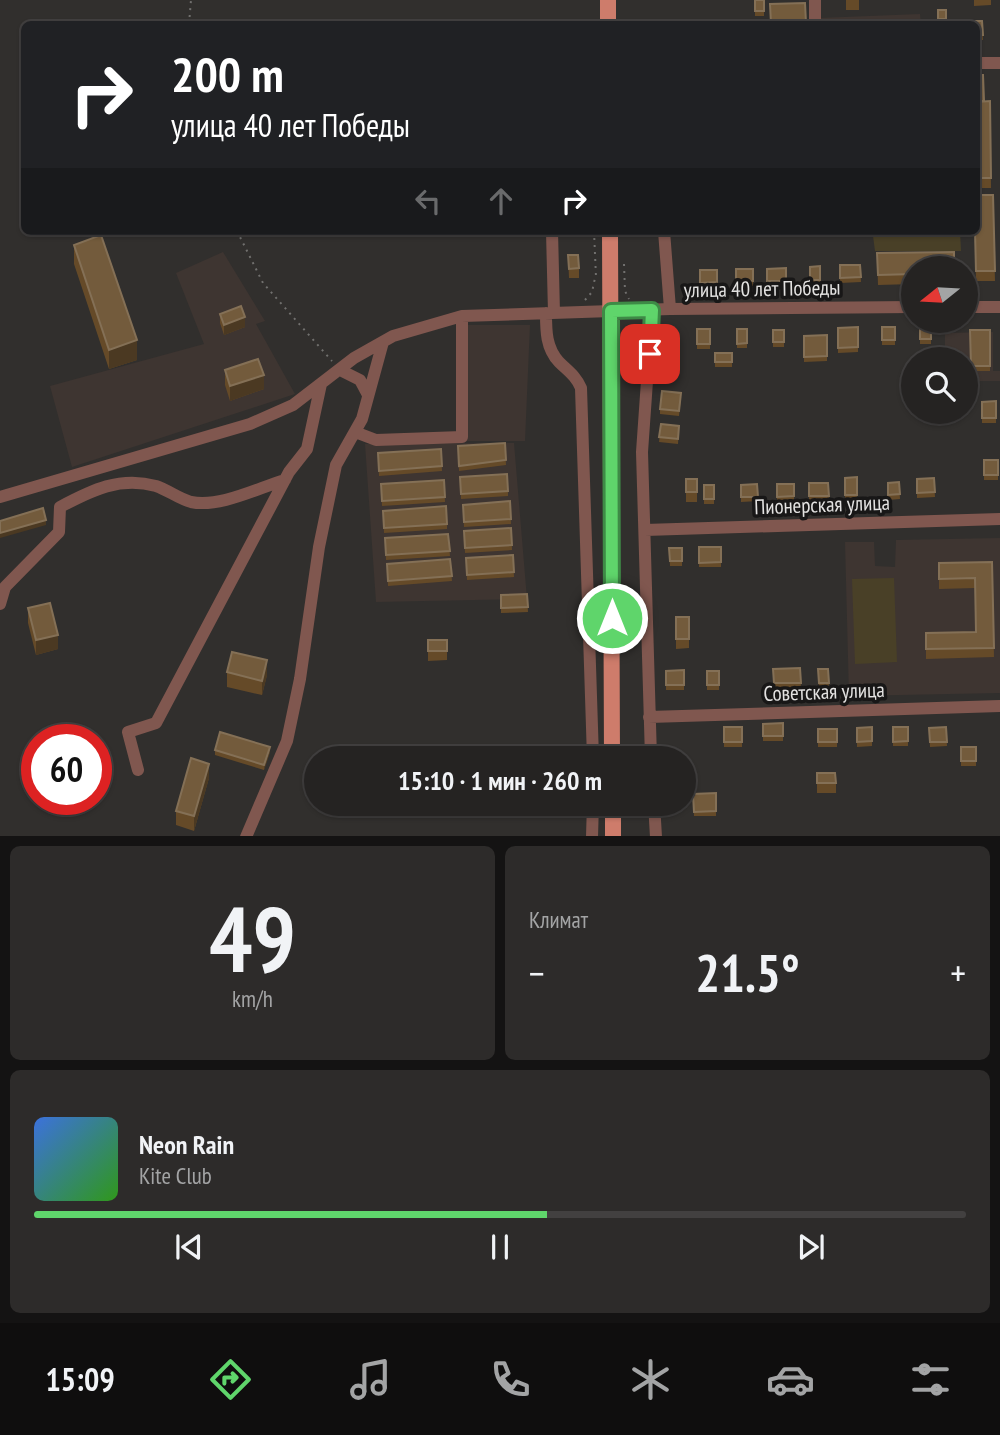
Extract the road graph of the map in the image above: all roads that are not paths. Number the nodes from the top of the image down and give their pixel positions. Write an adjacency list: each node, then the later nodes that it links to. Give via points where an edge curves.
1 (608, 0): 3 (main road)
2 (815, 0): 4 (street)
3 (608, 21)
4 (815, 21)
5 (980, 63): 6 (street)
6 (1000, 63)
7 (552, 235): 16 (street)
8 (610, 235): 15 (main road)
9 (664, 235): 13 (street)
10 (901, 307): 13 (street, улица 40 лет Победы)
11 (978, 307): 12 (street)
12 (1000, 307)
13 (670, 309): 14 (street, улица 40 лет Победы)
14 (652, 310): 15 (street, улица 40 лет Победы); 26 (street, via 642,452)
15 (611, 311): 16 (street, улица 40 лет Победы); 31 (main road)
16 (550, 313): 17 (street, улица 40 лет Победы); 30 (street, via 549,346 581,388)
17 (462, 316): 18 (street, улица 40 лет Победы); 22 (street, via 462,437 376,440)
18 (383, 342): 19 (street, улица 40 лет Победы); 21 (street)
19 (340, 370): 20 (street, улица 40 лет Победы); 21 (street, via 360,380)
20 (321, 384): 23 (street, via 307,449); 24 (street, улица 40 лет Победы, via 293,405 250,424)
21 (368, 395): 22 (street)
22 (355, 432): 37 (street, via 336,466 287,741)
23 (285, 480): 27 (street, via 214,502 191,502 129,480 93,489 60,507 59,532 5,587); 33 (street, via 156,723 128,732)
24 (0, 497)
25 (1000, 519): 26 (street, Пионерская улица)
26 (645, 530): 29 (street)
27 (0, 604)
28 (1000, 706): 29 (street, Советская улица)
29 (649, 717): 32 (street)
30 (593, 746)
31 (612, 746)
32 (650, 746)
33 (138, 770)
34 (593, 816): 38 (street)
35 (612, 816): 39 (main road)
36 (655, 816): 40 (street)
37 (246, 836)
38 (592, 836)
39 (613, 836)
40 (656, 836)

